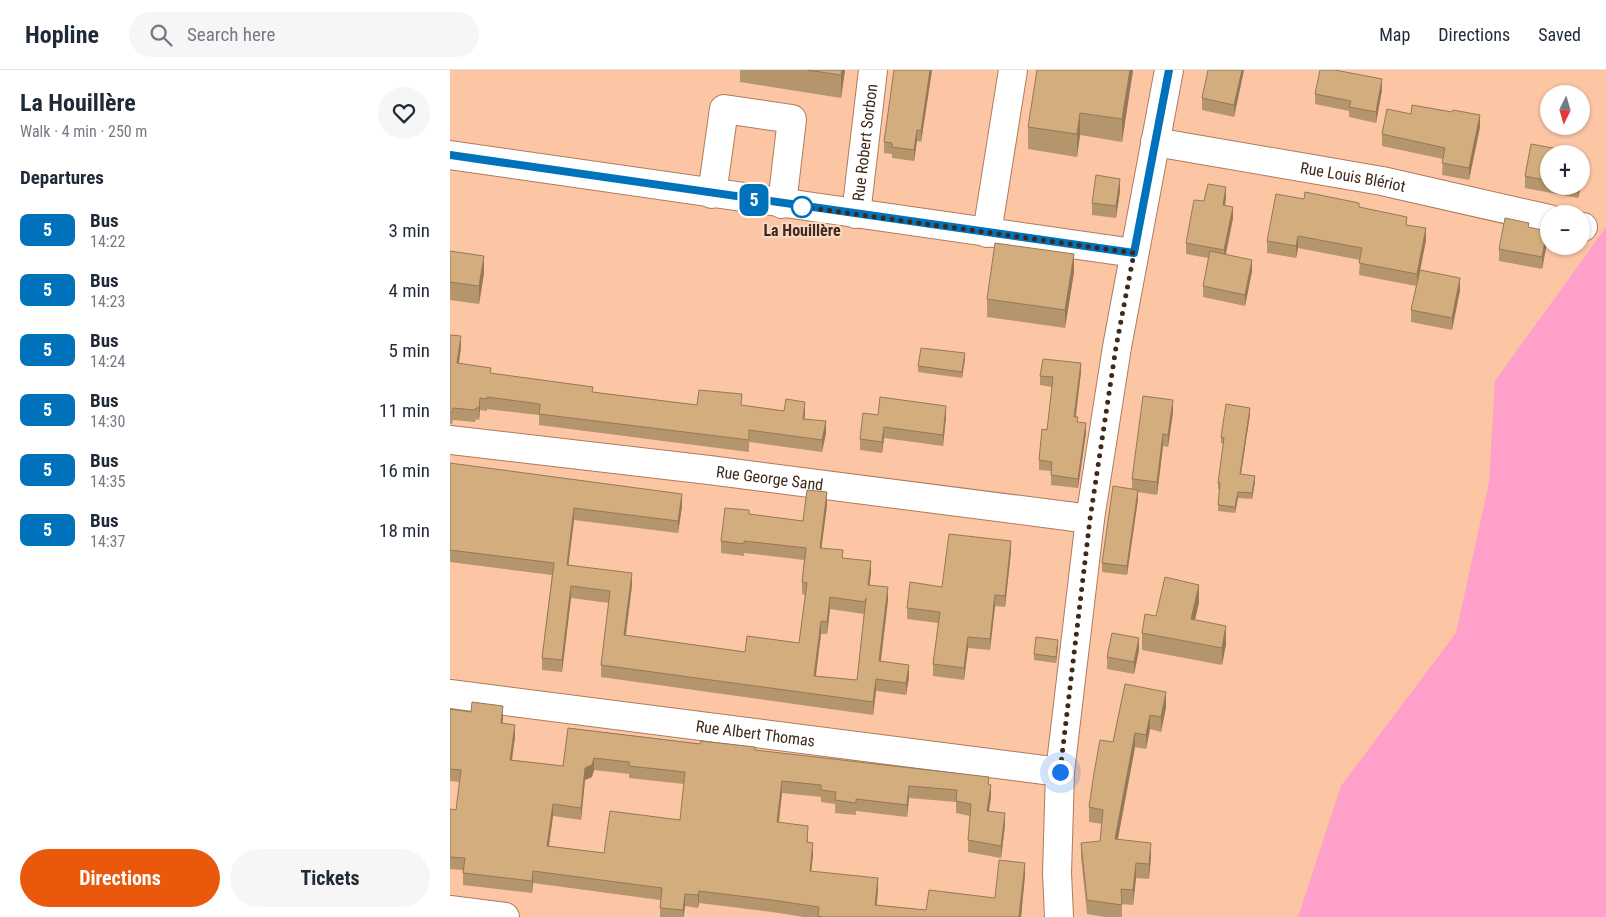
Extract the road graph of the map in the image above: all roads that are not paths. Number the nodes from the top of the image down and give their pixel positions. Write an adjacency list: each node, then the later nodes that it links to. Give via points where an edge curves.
1 (873, 70): 8 (street, Rue Robert Sorbon)
2 (1012, 70): 10 (street)
3 (1169, 70): 4 (street)
4 (1156, 142): 9 (street, Rue Louis Blériot, via 1382,181); 11 (street)
5 (450, 155): 6 (street)
6 (712, 194): 7 (street); 7 (street, via 724,109 792,119)
7 (782, 204): 8 (street)
8 (856, 214): 10 (street)
9 (1540, 218)
10 (987, 233): 11 (street)
11 (1134, 253): 13 (street)
12 (450, 440): 13 (street, Rue George Sand)
13 (1090, 519): 15 (street)
14 (450, 694): 15 (street, Rue Albert Thomas)
15 (1060, 772): 18 (street)
16 (450, 910): 17 (street)
17 (505, 917)
18 (1059, 917)

